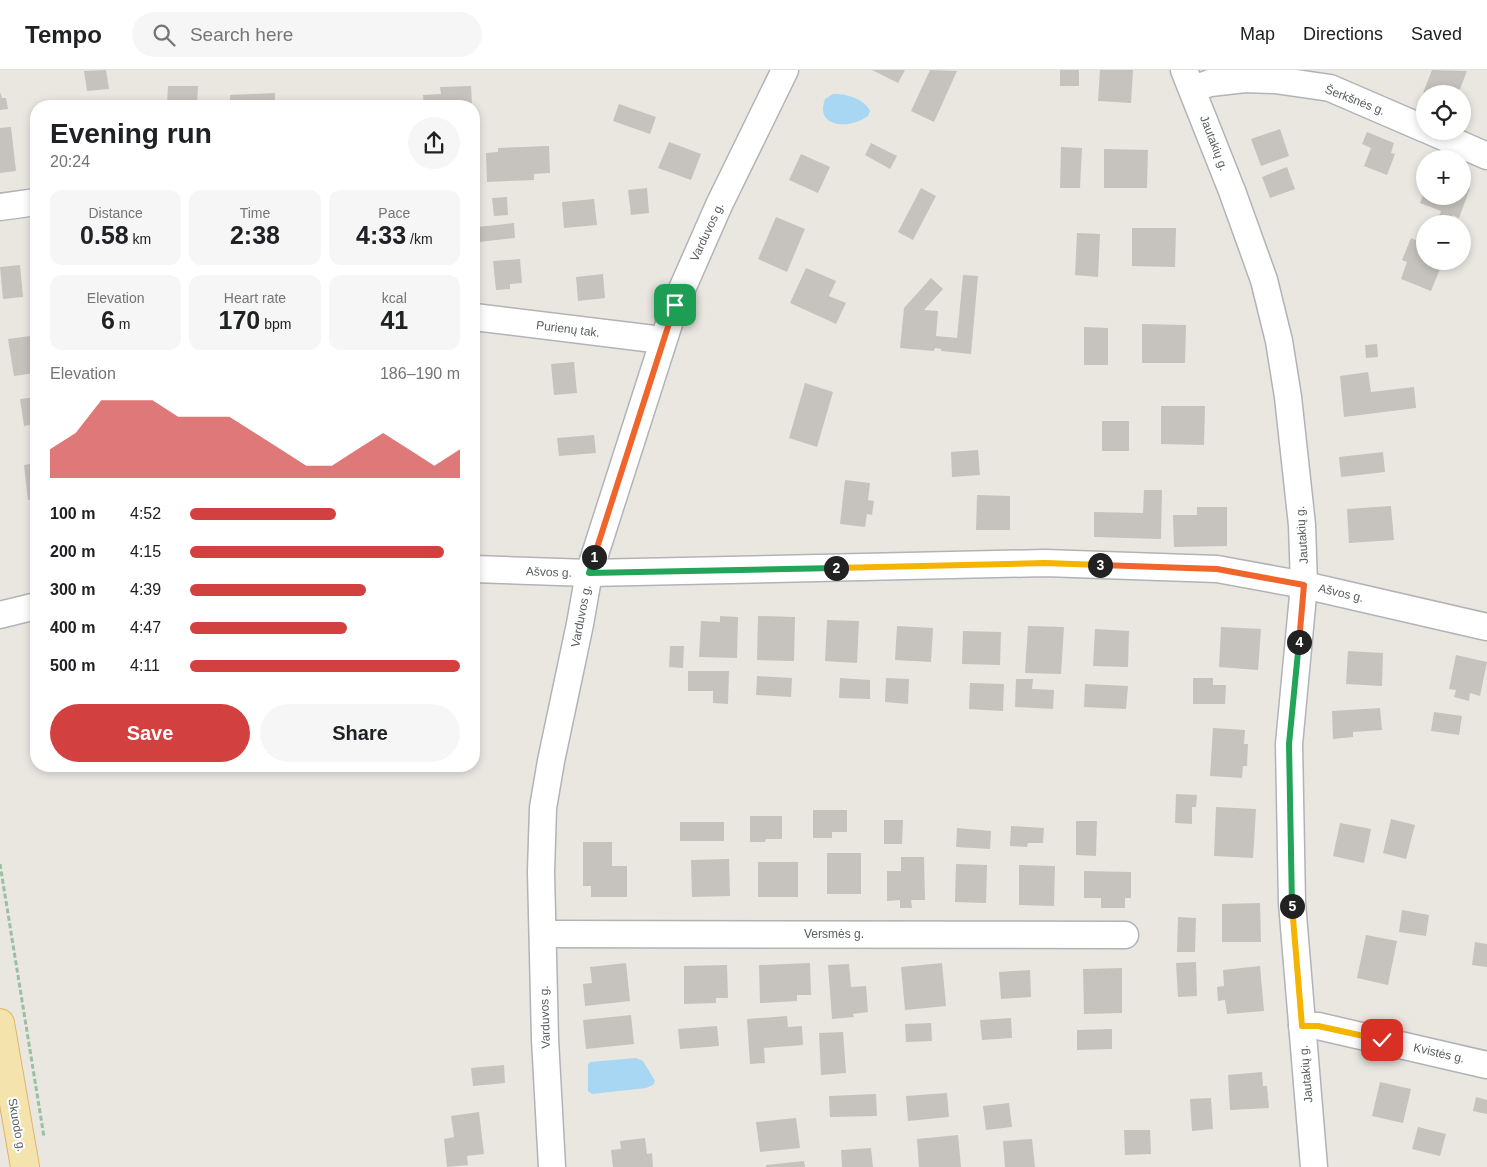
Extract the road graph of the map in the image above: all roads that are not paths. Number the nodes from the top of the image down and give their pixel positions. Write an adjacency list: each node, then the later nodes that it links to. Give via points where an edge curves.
1 (785, 70): 9 (street, Varduvos g., via 691,267)
2 (1188, 80): 3 (street, Šerkšnės g., via 1210,83 1275,80 1330,88); 12 (street, Jautakių g., via 1264,280 1279,341 1301,515)
3 (1416, 125)
4 (1451, 140): 5 (street)
5 (1487, 156)
6 (30, 203): 7 (street)
7 (0, 207)
8 (480, 318): 9 (street, Purienų tak.)
9 (662, 340): 11 (street, Varduvos g.)
10 (480, 569): 11 (street, Ašvos g.)
11 (589, 573): 12 (street, Ašvos g., via 1045,563 1217,569); 16 (street, Varduvos g., via 543,808)
12 (1304, 585): 15 (street, Ašvos g.); 19 (street, Jautakių g., via 1289,744 1292,903)
13 (30, 608): 14 (street)
14 (0, 615)
15 (1487, 627)
16 (543, 934): 17 (street, Versmės g.); 22 (street, Varduvos g.)
17 (1125, 935)
18 (0, 1023): 21 (main road, Skuodo g.)
19 (1302, 1026): 20 (street, Kvistės g., via 1329,1028); 23 (street, Jautakių g.)
20 (1487, 1065)
21 (25, 1167)
22 (552, 1167)
23 (1314, 1167)

